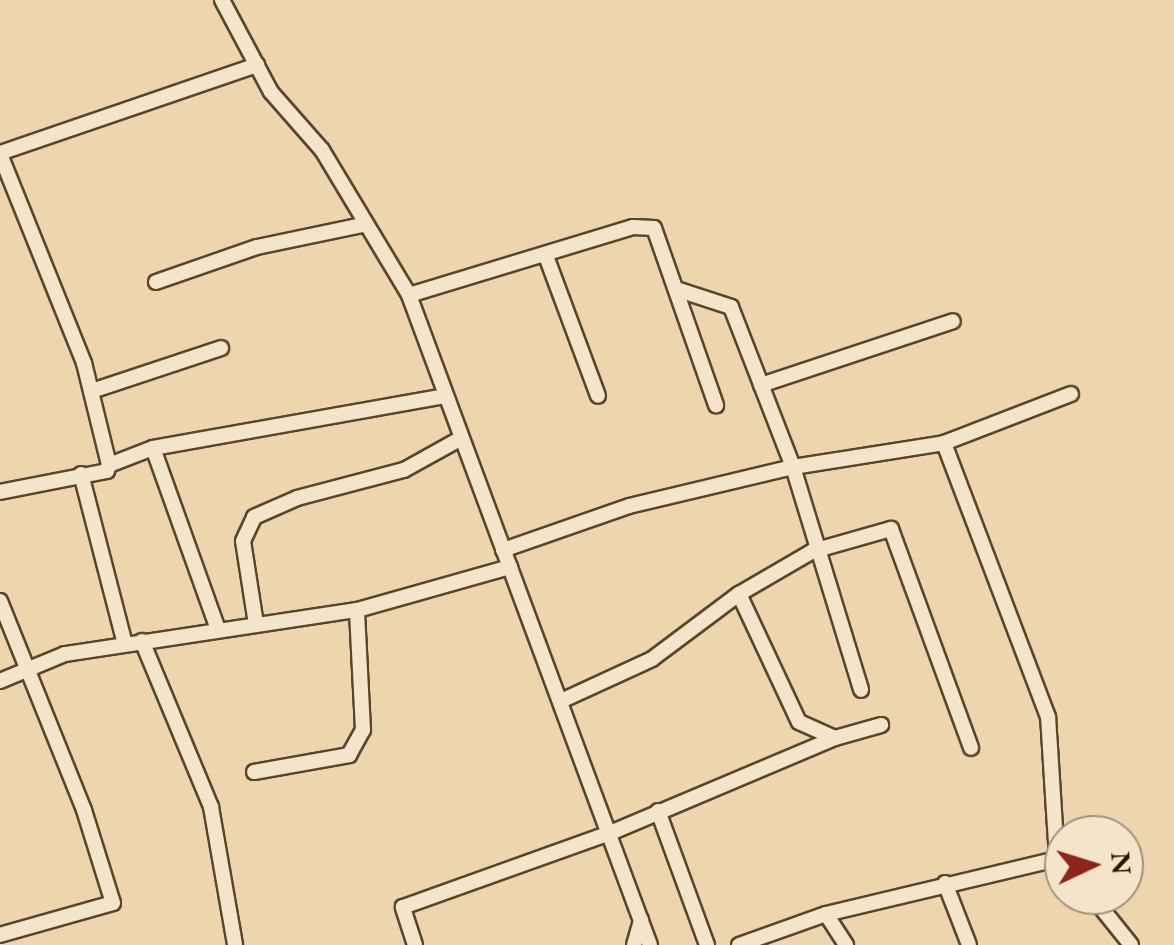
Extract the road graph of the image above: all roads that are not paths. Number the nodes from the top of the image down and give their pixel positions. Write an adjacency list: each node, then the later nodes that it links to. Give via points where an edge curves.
1 (222, 0): 2 (street)
2 (257, 65): 3 (street); 4 (street, via 278,103 322,150)
3 (0, 153): 12 (street)
4 (362, 225): 6 (street, via 257,247); 8 (street)
5 (546, 256): 7 (street, via 633,227 654,228); 8 (street); 15 (street)
6 (156, 282)
7 (676, 289): 11 (street, via 732,307); 16 (street)
8 (409, 295): 14 (street)
9 (953, 321): 11 (street)
10 (222, 348): 12 (street)
11 (761, 384): 21 (street)
12 (92, 391): 20 (street)
13 (1071, 394): 18 (street)
14 (444, 396): 17 (street); 19 (street)
15 (598, 396)
16 (716, 406)
17 (460, 440): 24 (street); 30 (street, via 404,470 298,498 254,518 243,541)
18 (944, 443): 21 (street); 43 (street, via 1048,718)
19 (153, 448): 20 (street); 31 (street)
20 (109, 465): 22 (street)
21 (793, 467): 24 (street, via 629,506); 25 (street)
22 (81, 474): 23 (street); 33 (street)
23 (0, 492)
24 (503, 550): 26 (street)
25 (814, 551): 27 (street); 36 (street); 40 (street, via 891,529)
26 (510, 567): 29 (street); 37 (street)
27 (738, 594): 37 (street, via 652,660); 39 (street, via 799,722)
28 (0, 600): 34 (street)
29 (357, 610): 30 (street); 41 (street, via 363,730 349,755)
30 (256, 624): 31 (street)
31 (218, 630): 32 (street)
32 (142, 641): 33 (street); 51 (street, via 211,807)
33 (125, 644): 34 (street)
34 (26, 666): 35 (street); 50 (street, via 112,902)
35 (0, 681)
36 (861, 690)
37 (563, 700): 44 (street)
38 (882, 725): 39 (street)
39 (835, 738): 42 (street)
40 (971, 748)
41 (254, 772)
42 (658, 811): 44 (street); 55 (street)
43 (1056, 815)
44 (610, 833): 49 (street); 52 (street, via 403,907)
45 (1044, 866): 46 (street)
46 (945, 883): 47 (street); 58 (street)
47 (826, 914): 56 (street); 57 (street)
48 (1107, 915): 59 (street)
49 (641, 919): 53 (street); 54 (street)
50 (0, 935)
51 (235, 945)
52 (415, 945)
53 (634, 945)
54 (650, 945)
55 (707, 945)
56 (738, 945)
57 (846, 945)
58 (969, 945)
59 (1131, 945)

